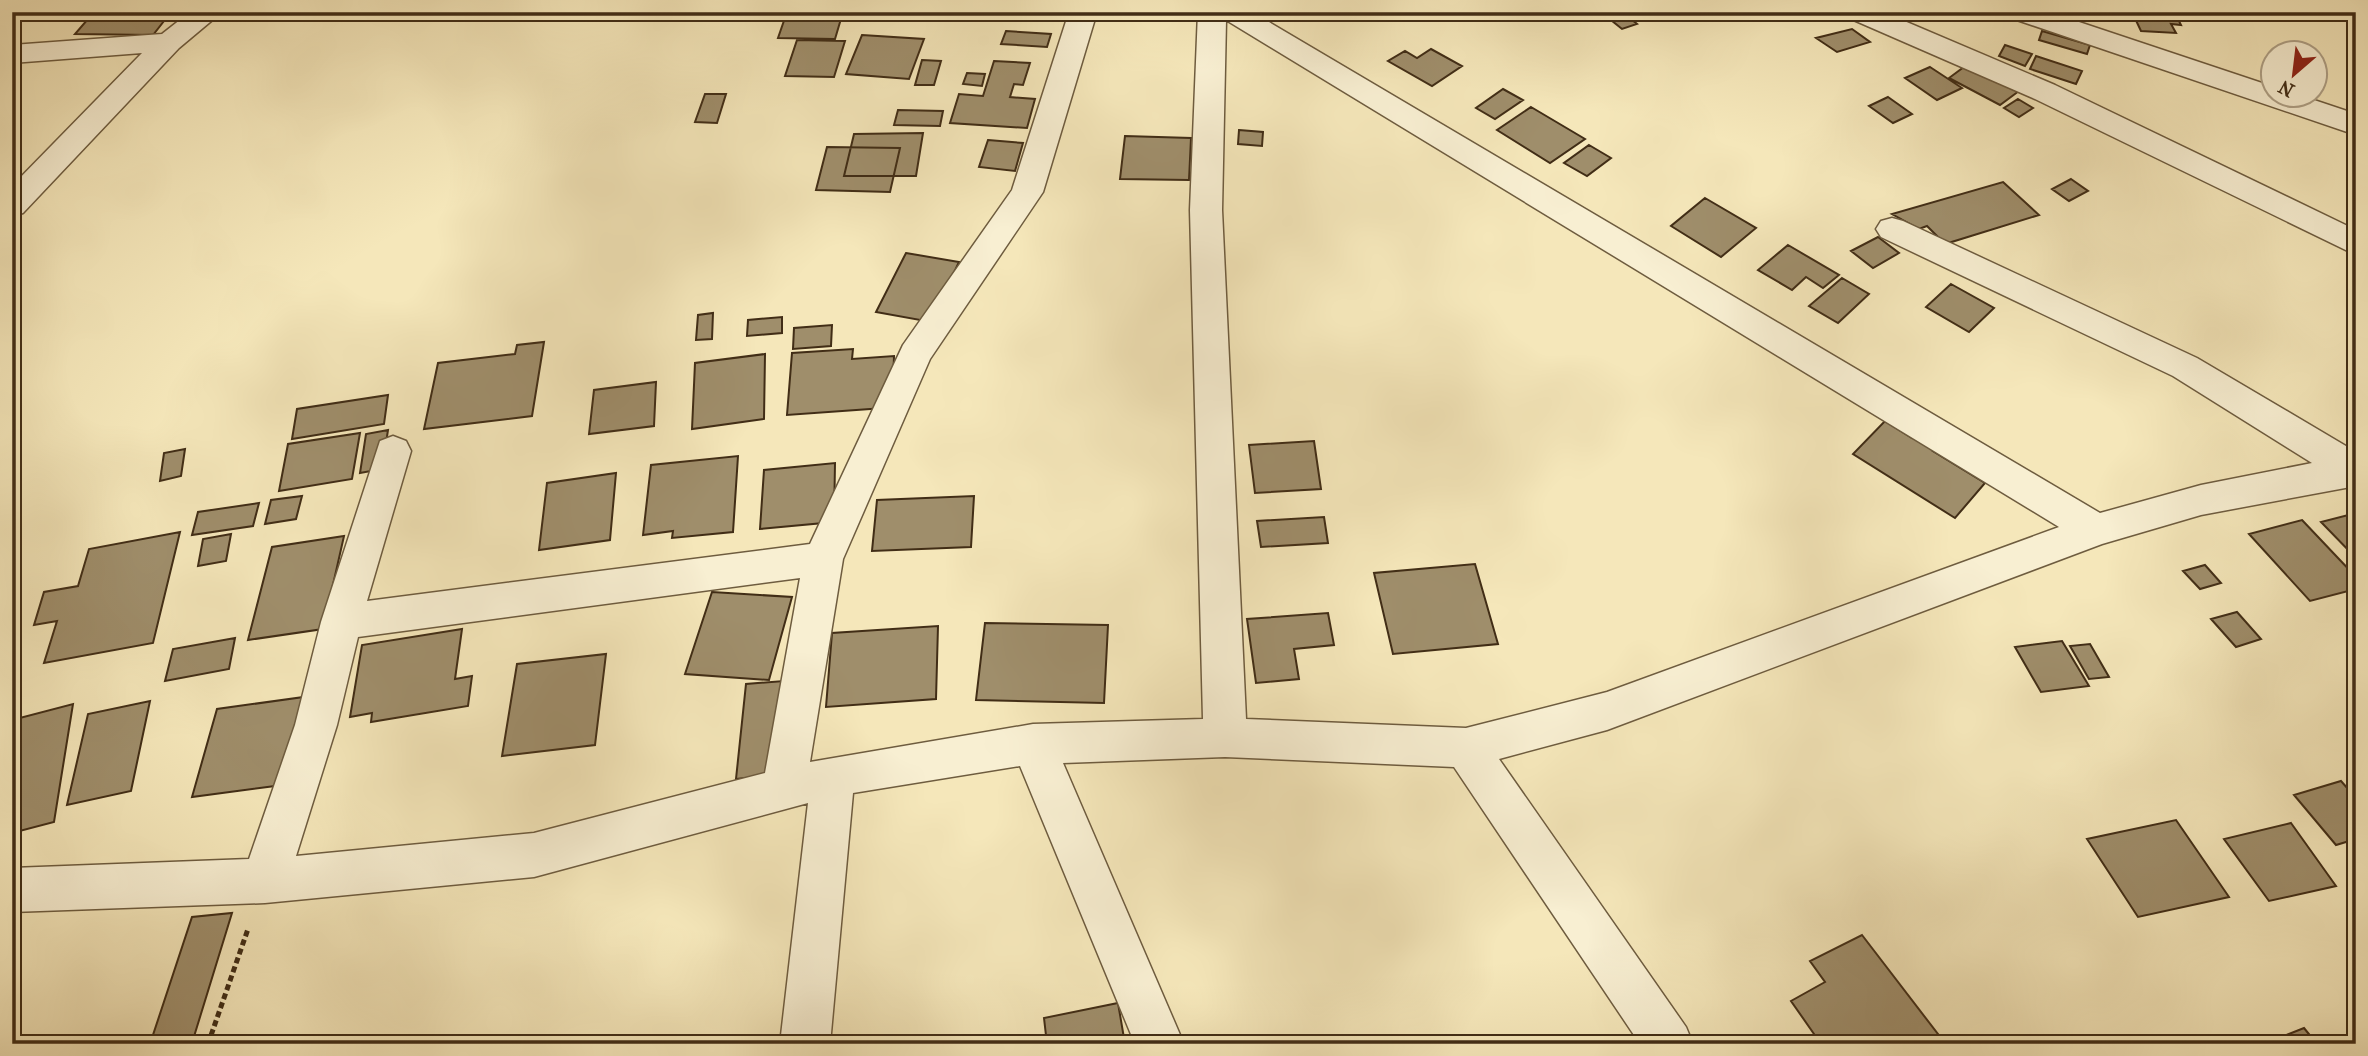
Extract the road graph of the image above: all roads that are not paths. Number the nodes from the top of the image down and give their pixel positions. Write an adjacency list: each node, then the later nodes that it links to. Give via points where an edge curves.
1 (208, 12): 7 (street)
2 (1083, 12): 16 (street, via 1027,192 915,354)
3 (1212, 12): 18 (street, via 1206,211)
4 (1232, 12): 15 (street)
5 (1859, 12): 12 (street, via 2045,92)
6 (2021, 12): 9 (street)
7 (169, 42): 8 (street); 10 (street)
8 (12, 54)
9 (2356, 125)
10 (12, 205)
11 (1892, 229): 14 (street, via 2185,367)
12 (2356, 244)
13 (393, 451): 17 (street)
14 (2355, 470): 15 (street, via 2201,500)
15 (2096, 530): 20 (street, via 1607,711)
16 (823, 559): 17 (street); 22 (street)
17 (341, 622): 23 (street, via 316,725)
18 (1225, 738): 19 (street); 20 (street)
19 (1033, 744): 21 (street); 26 (street)
20 (1466, 748): 27 (street)
21 (833, 776): 22 (street); 25 (street)
22 (784, 790): 23 (street, via 534,855)
23 (265, 881): 24 (street)
24 (12, 890)
25 (805, 1044)
26 (1160, 1044)
27 (1669, 1044)

